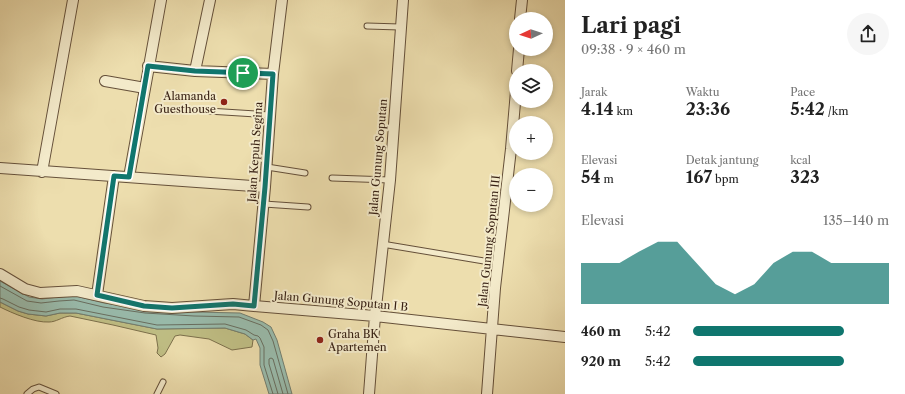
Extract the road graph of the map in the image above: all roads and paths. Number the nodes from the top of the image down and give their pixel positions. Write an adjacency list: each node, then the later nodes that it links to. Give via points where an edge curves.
1 (73, 0): 20 (street)
2 (161, 0): 10 (street)
3 (210, 0): 11 (street)
4 (282, 0): 12 (street, Jalan Kepuh Segina)
5 (403, 0): 9 (street, Jalan Gunung Soputan)
6 (522, 0): 7 (street)
7 (521, 12)
8 (367, 26): 9 (lane)
9 (400, 27): 25 (street, Jalan Gunung Soputan)
10 (148, 66): 11 (street); 14 (street)
11 (195, 71): 12 (street)
12 (273, 74): 17 (street, Jalan Kepuh Segina)
13 (105, 81): 14 (street)
14 (145, 88): 23 (street)
15 (515, 108): 35 (street, Jalan Gunung Soputan III)
16 (208, 111): 17 (lane)
17 (270, 115): 18 (street, Jalan Kepuh Segina)
18 (267, 167): 21 (lane); 26 (street, Jalan Kepuh Segina)
19 (0, 168): 20 (street)
20 (42, 172): 22 (street)
21 (305, 173)
22 (114, 176): 23 (street); 32 (street)
23 (129, 177): 26 (street)
24 (332, 178): 25 (lane)
25 (390, 180): 29 (street, Jalan Gunung Soputan)
26 (265, 187): 27 (street, Jalan Kepuh Segina)
27 (264, 204): 28 (lane); 33 (street, Jalan Kepuh Segina)
28 (308, 207)
29 (382, 244): 30 (lane); 34 (street, Jalan Gunung Soputan)
30 (484, 261)
31 (0, 274): 32 (street, Jalan Gunung Soputan I B, via 25,289 40,293 77,291)
32 (97, 295): 33 (street, Jalan Gunung Soputan I B, via 144,306 172,308 233,304)
33 (254, 306): 34 (street, Jalan Gunung Soputan I B)
34 (374, 316): 35 (street, Jalan Gunung Soputan I B); 41 (street, Jalan Gunung Soputan)
35 (492, 329): 36 (street, Jalan Gunung Soputan I B); 42 (street, Jalan Gunung Soputan III)
36 (565, 337)
37 (163, 382): 40 (lane)
38 (27, 394): 39 (lane, via 39,387)
39 (56, 394)
40 (157, 394)
41 (369, 394)
42 (487, 394)

